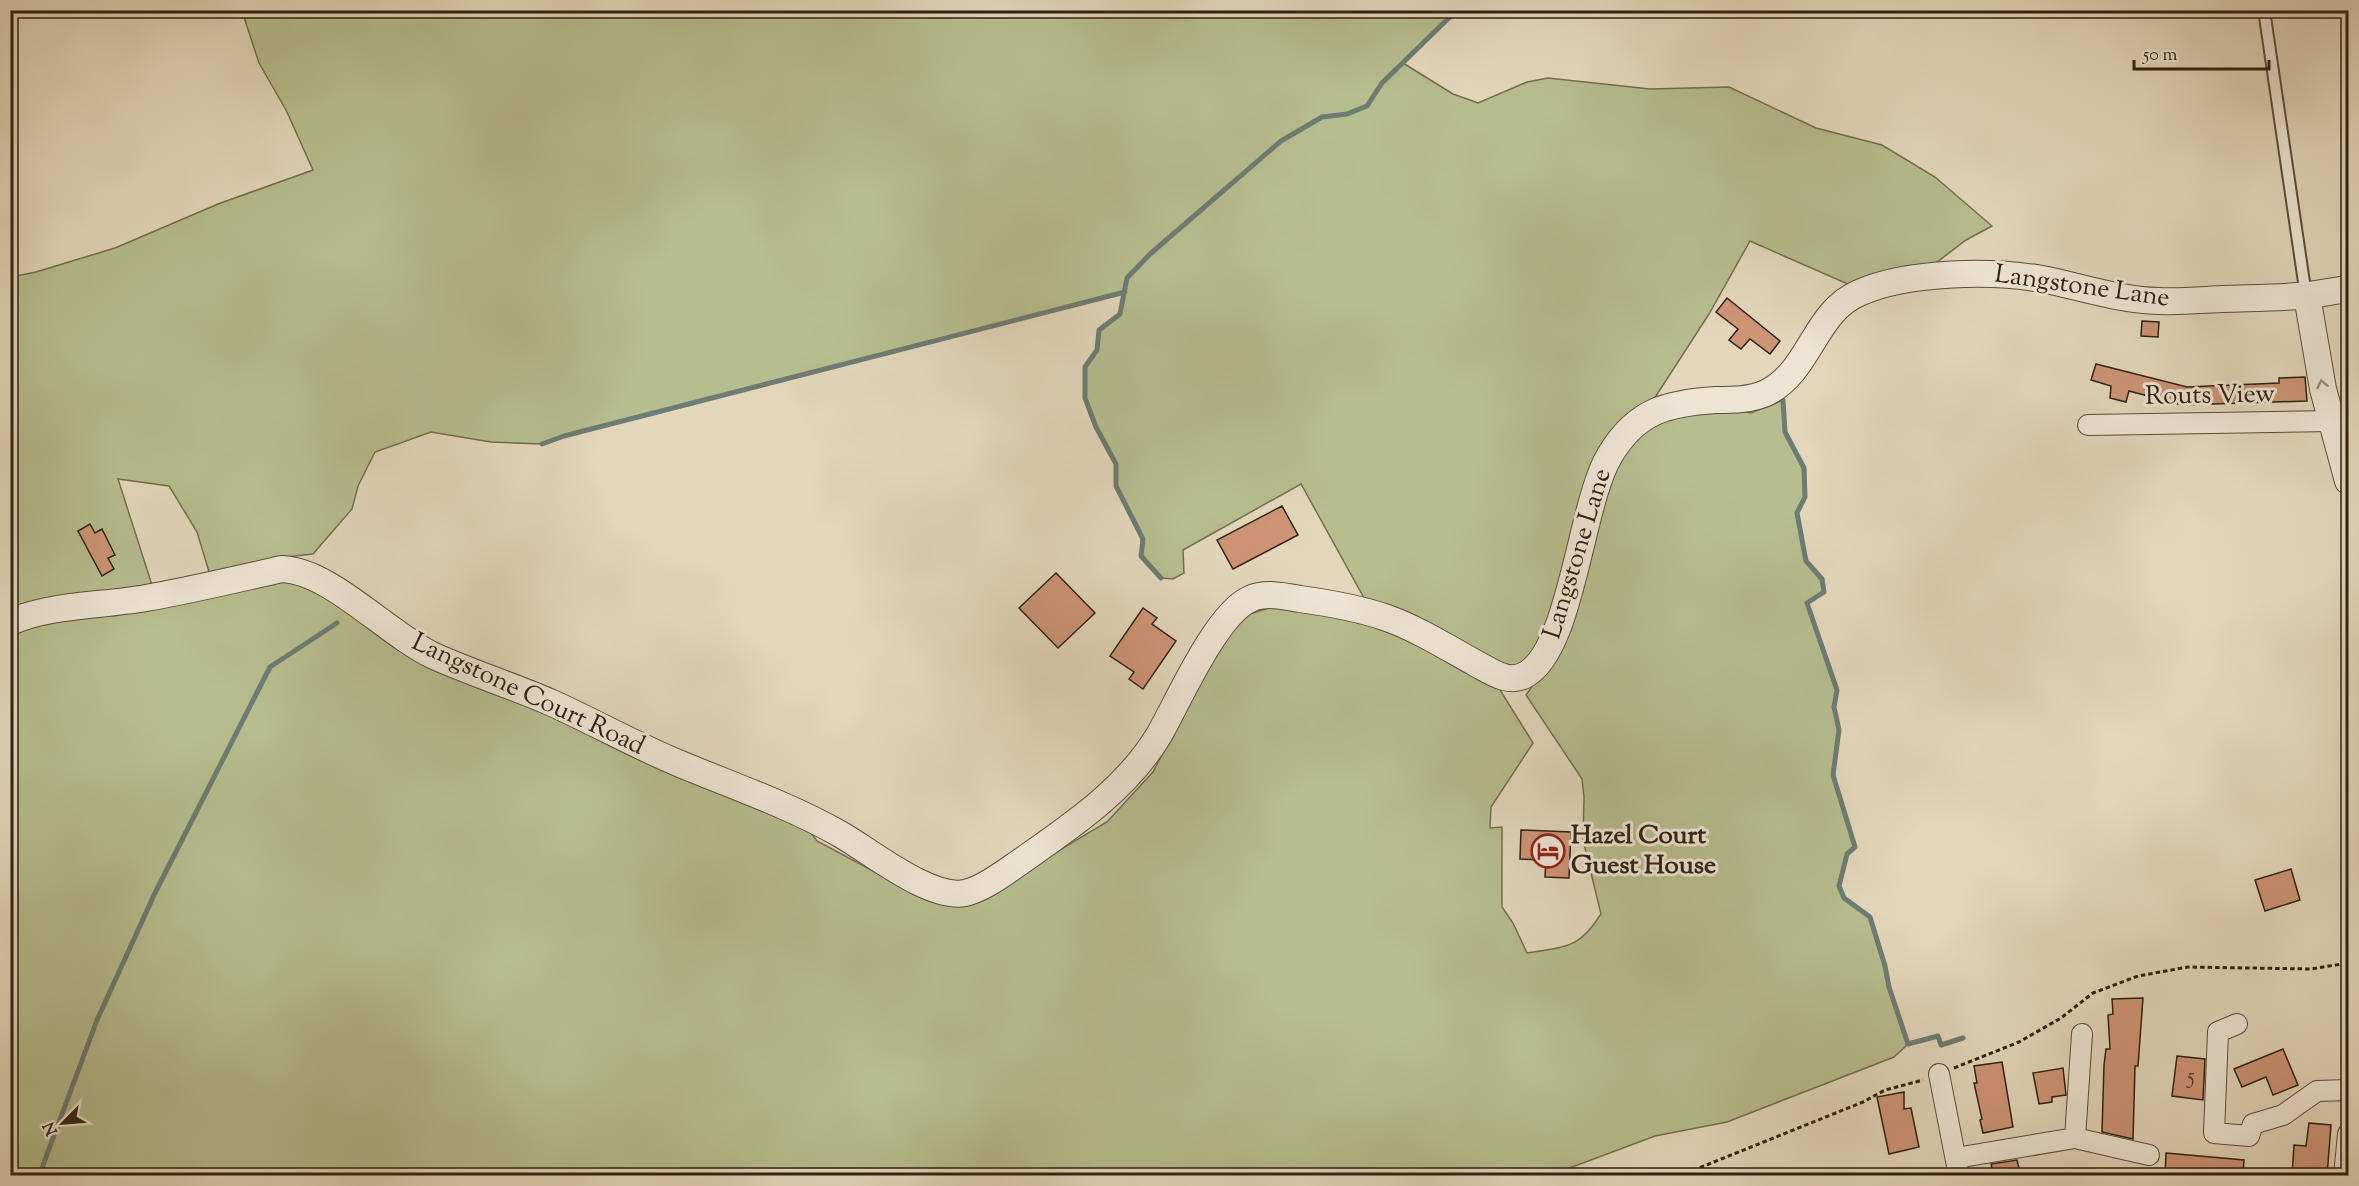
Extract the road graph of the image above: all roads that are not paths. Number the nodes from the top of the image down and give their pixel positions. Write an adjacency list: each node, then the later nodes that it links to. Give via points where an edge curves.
1 (2264, 10): 3 (lane)
2 (2349, 290): 3 (street, Langstone Lane)
3 (2307, 296): 4 (street, one-way to 3); 8 (street, Langstone Lane, via 2156,301 2010,274 1913,279 1859,293 1833,311 1787,379 1762,395 1659,408 1619,439 1603,465 1590,504 1565,606 1550,646 1535,667 1520,678 1502,678 1389,618 1336,604 1276,595 1248,600 1206,646 1155,741 1118,787 1042,847)
4 (2332, 421): 5 (street, Routs View); 6 (street)
5 (2088, 424)
6 (2349, 481)
7 (10, 622): 8 (street, Langstone Court Road, via 27,615 146,598 282,569 300,570 435,656 522,690 667,759 806,815 933,889)
8 (968, 893)
9 (2237, 1024): 12 (street, via 2218,1032 2214,1133 2249,1136 2253,1124 2283,1115 2317,1090)
10 (2082, 1034): 14 (street)
11 (1939, 1074): 16 (street)
12 (2349, 1090)
13 (2349, 1134): 17 (street)
14 (2075, 1138): 15 (street); 16 (street)
15 (2149, 1155)
16 (1958, 1167)
17 (2344, 1176)

